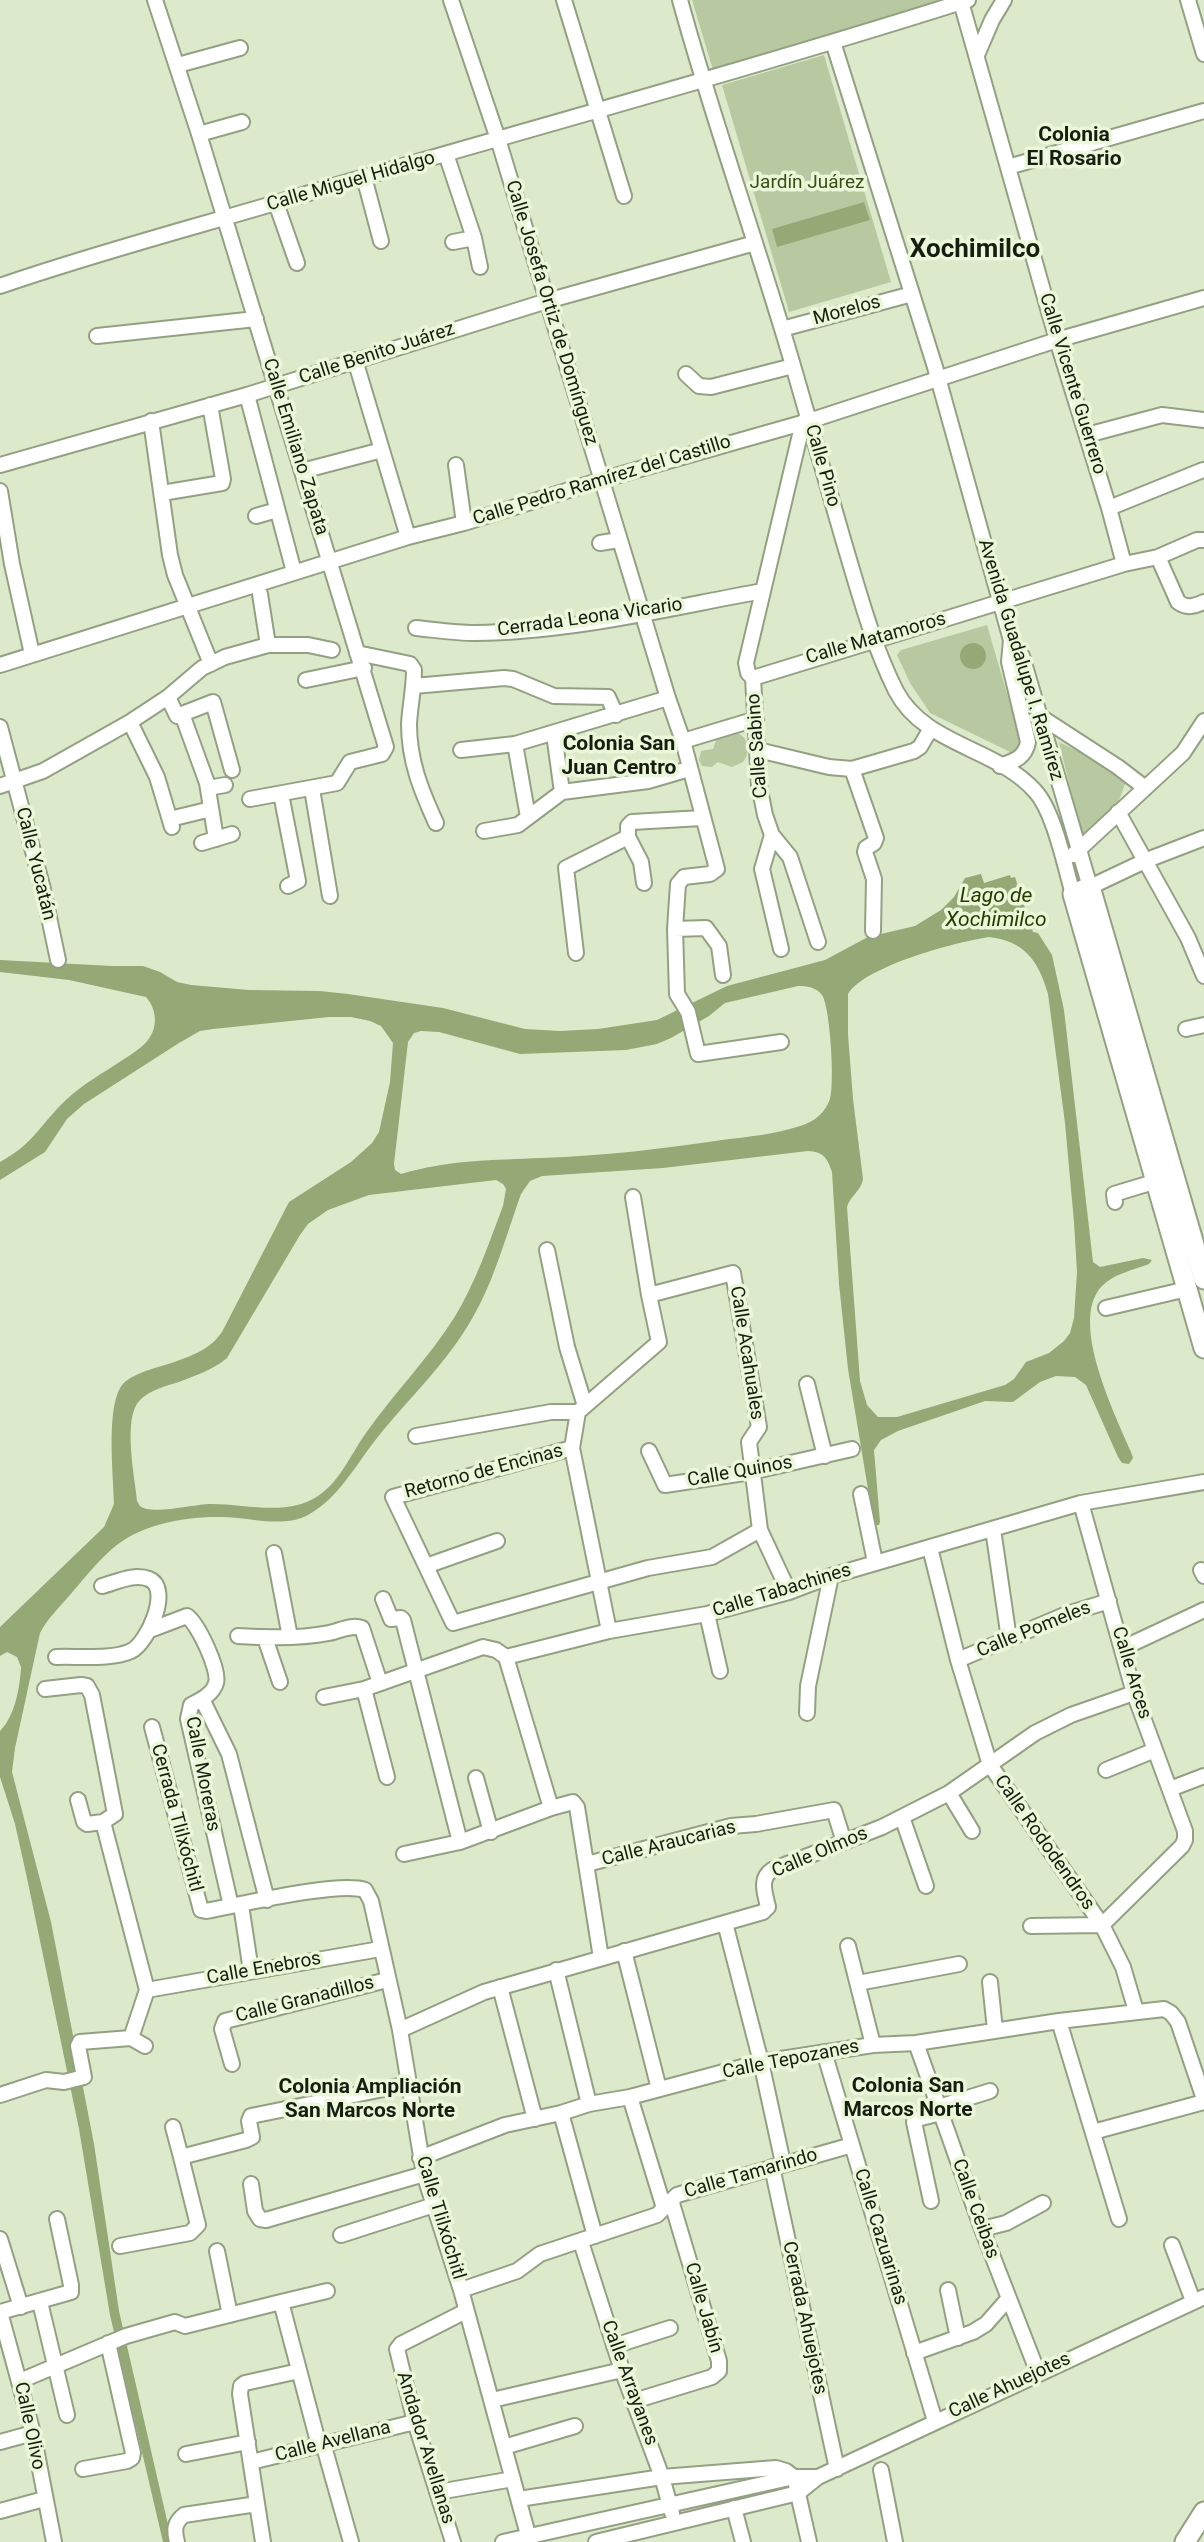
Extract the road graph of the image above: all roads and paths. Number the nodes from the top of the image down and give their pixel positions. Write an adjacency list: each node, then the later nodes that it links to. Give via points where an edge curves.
1 (155, 0): 12 (street, Calle Emiliano Zapata)
2 (451, 0): 18 (street, Calle Josefa Ortiz de Domínguez)
3 (564, 0): 14 (street)
4 (680, 0): 13 (street, Calle Pino)
5 (1004, 0): 11 (street)
6 (1188, 0): 10 (street)
7 (965, 1): 8 (street, Calle Miguel Hidalgo); 11 (street, Calle Vicente Guerrero)
8 (833, 42): 13 (street, Calle Miguel Hidalgo); 32 (street, Avenida Guadalupe I. Ramírez)
9 (240, 48): 12 (street)
10 (1204, 54)
11 (977, 55): 20 (street, Calle Vicente Guerrero)
12 (178, 65): 17 (street, Calle Emiliano Zapata)
13 (703, 82): 14 (street, Calle Miguel Hidalgo); 28 (street, Calle Pino)
14 (598, 110): 18 (street, Calle Miguel Hidalgo); 22 (street)
15 (1204, 111): 20 (street)
16 (242, 122): 17 (street)
17 (200, 134): 24 (street, Calle Emiliano Zapata)
18 (498, 139): 19 (street, Calle Miguel Hidalgo); 34 (street, Calle Josefa Ortiz de Domínguez)
19 (446, 154): 21 (street, Calle Miguel Hidalgo); 25 (street)
20 (1008, 167): 38 (street, Calle Vicente Guerrero)
21 (364, 177): 23 (street, Calle Miguel Hidalgo); 26 (street)
22 (624, 196)
23 (276, 203): 24 (street, Calle Miguel Hidalgo); 29 (street)
24 (225, 218): 31 (street, Calle Miguel Hidalgo); 35 (street, Calle Emiliano Zapata)
25 (474, 238): 27 (street); 30 (street)
26 (381, 241)
27 (453, 242)
28 (755, 243): 34 (street, Calle Benito Juárez); 36 (street, Calle Pino)
29 (297, 263)
30 (480, 267)
31 (0, 286)
32 (912, 293): 36 (street, Morelos); 42 (street, Avenida Guadalupe I. Ramírez)
33 (1204, 298): 38 (street, Calle Pedro Ramírez del Castillo)
34 (547, 301): 39 (street, Calle Benito Juárez); 55 (street, Calle Josefa Ortiz de Domínguez)
35 (256, 318): 37 (street); 43 (street, Calle Emiliano Zapata)
36 (782, 329): 40 (street, Calle Pino)
37 (97, 336)
38 (1057, 341): 42 (street, Calle Pedro Ramírez del Castillo); 49 (street, Calle Vicente Guerrero)
39 (355, 360): 43 (street, Calle Benito Juárez); 50 (street)
40 (793, 366): 41 (street, via 711,387 699,386); 48 (street, Calle Pino)
41 (686, 374)
42 (937, 378): 48 (street, Calle Pedro Ramírez del Castillo); 74 (street, Avenida Guadalupe I. Ramírez)
43 (277, 386): 44 (street, Calle Benito Juárez); 54 (street, Calle Emiliano Zapata)
44 (247, 395): 45 (street, Calle Benito Juárez); 59 (street)
45 (210, 405): 47 (street, Calle Benito Juárez); 57 (street, via 222,483)
46 (1204, 420): 49 (street, via 1162,415)
47 (151, 421): 51 (street, Calle Benito Juárez); 57 (street)
48 (806, 421): 55 (street, Calle Pedro Ramírez del Castillo); 71 (street, Calle Sabino); 79 (street, Calle Pino)
49 (1087, 435): 58 (street, Calle Vicente Guerrero)
50 (382, 450): 54 (street); 63 (street)
51 (0, 465)
52 (456, 465): 61 (street)
53 (1203, 470): 58 (street)
54 (302, 471): 68 (street, Calle Emiliano Zapata)
55 (601, 480): 61 (street, Calle Pedro Ramírez del Castillo); 64 (street, Calle Josefa Ortiz de Domínguez)
56 (0, 491): 62 (street)
57 (162, 493): 75 (street, via 175,534 175,575)
58 (1110, 508): 69 (street, Calle Vicente Guerrero)
59 (277, 510): 60 (street); 70 (street)
60 (256, 516)
61 (464, 523): 63 (street, Calle Pedro Ramírez del Castillo)
62 (3, 524): 83 (street)
63 (408, 537): 68 (street, Calle Pedro Ramírez del Castillo)
64 (619, 540): 66 (street); 76 (street, Calle Josefa Ortiz de Domínguez)
65 (1204, 540): 67 (street, Calle Matamoros)
66 (600, 543)
67 (1158, 557): 69 (street, Calle Matamoros); 73 (street, via 1178,602 1193,607)
68 (329, 562): 70 (street, Calle Pedro Ramírez del Castillo); 82 (street, Calle Emiliano Zapata)
69 (1124, 564): 74 (street, Calle Matamoros)
70 (294, 572): 75 (street, Calle Pedro Ramírez del Castillo)
71 (763, 591): 76 (street, Cerrada Leona Vicario); 87 (street, Calle Sabino, via 746,663)
72 (260, 594): 80 (street)
73 (1204, 602)
74 (1000, 603): 78 (street, Avenida Guadalupe I. Ramírez); 79 (street, Calle Matamoros)
75 (189, 605): 83 (street, Calle Pedro Ramírez del Castillo); 84 (street)
76 (642, 615): 77 (street, Cerrada Leona Vicario, via 475,633); 91 (street, Calle Josefa Ortiz de Domínguez)
77 (416, 628)
78 (1011, 640): 94 (street, Avenida Guadalupe I. Ramírez, via 1022,656); 106 (street, via 1009,662 1028,741 1022,756)
79 (873, 641): 87 (street, Calle Matamoros); 99 (street, Calle Pino, via 906,707)
80 (268, 645): 81 (street); 84 (street)
81 (332, 650)
82 (357, 653): 86 (street, Calle Emiliano Zapata); 89 (street, via 410,664)
83 (32, 654): 85 (street, Calle Pedro Ramírez del Castillo)
84 (211, 664): 90 (street)
85 (0, 665)
86 (364, 668): 88 (street); 114 (street, Calle Emiliano Zapata, via 386,752 350,762 337,783)
87 (753, 678): 95 (street, Calle Sabino)
88 (306, 680)
89 (414, 686): 93 (street, via 513,679 554,696 608,697); 122 (street, via 409,726 413,768)
90 (168, 696): 92 (street, via 177,716); 97 (street)
91 (668, 698): 93 (street); 101 (street, Calle Josefa Ortiz de Domínguez)
92 (182, 714): 109 (street, via 213,702); 113 (street)
93 (616, 715): 100 (street)
94 (1041, 717): 112 (street); 128 (street, Avenida Guadalupe I. Ramírez)
95 (756, 719): 101 (street); 105 (street, Calle Sabino)
96 (1204, 721): 112 (street, via 1183,753)
97 (130, 722): 110 (street, via 43,771); 118 (street, via 157,777 171,823)
98 (0, 727): 102 (street, Calle Yucatán)
99 (930, 730): 106 (street, Calle Pino); 108 (street, via 914,751)
100 (554, 734): 103 (street); 115 (street)
101 (683, 741): 107 (street, Calle Josefa Ortiz de Domínguez)
102 (2, 743): 110 (street, Calle Yucatán)
103 (515, 744): 104 (street); 120 (street)
104 (461, 750)
105 (758, 750): 108 (street); 125 (street, Calle Sabino, via 759,785)
106 (1000, 766): 129 (street, Calle Pino, via 1037,792)
107 (689, 769): 115 (street, via 648,781); 121 (street, Calle Josefa Ortiz de Domínguez)
108 (852, 769): 136 (street, via 876,838 865,852 874,879)
109 (232, 770)
110 (7, 784): 140 (street, Calle Yucatán, via 43,889)
111 (225, 785): 113 (street)
112 (1144, 787): 119 (street)
113 (208, 788): 118 (street)
114 (312, 789): 116 (street, Calle Emiliano Zapata); 134 (street)
115 (562, 792): 120 (street)
116 (281, 794): 117 (street, Calle Emiliano Zapata); 132 (street, via 298,881)
117 (250, 799)
118 (211, 808): 124 (street, via 209,841)
119 (1118, 812): 128 (street); 130 (street)
120 (528, 817): 123 (street, via 518,825)
121 (702, 818): 126 (street, via 632,822); 135 (street, Calle Josefa Ortiz de Domínguez, via 717,869 680,880)
122 (436, 822)
123 (484, 831)
124 (232, 834)
125 (772, 835): 137 (street, Calle Sabino, via 790,857); 138 (street, via 762,869)
126 (628, 837): 131 (street, via 641,862); 139 (street, via 566,868)
127 (1204, 838): 130 (street)
128 (1079, 853): 129 (street); 133 (street, Avenida Guadalupe I. Ramírez)
129 (1063, 860): 133 (street, Avenida Guadalupe I. Ramírez)
130 (1147, 860): 133 (street); 141 (street)
131 (644, 883)
132 (288, 886)
133 (1081, 891): 146 (main road, Avenida Guadalupe I. Ramírez); 150 (main road, Avenida Guadalupe I. Ramírez)
134 (330, 896)
135 (675, 929): 142 (street, via 706,928 719,946); 145 (street, via 677,994 688,1012 698,1054)
136 (873, 931)
137 (818, 942)
138 (781, 949)
139 (576, 953)
140 (58, 960)
141 (1203, 968)
142 (723, 975)
143 (1204, 1025): 144 (street)
144 (1186, 1029)
145 (781, 1042)
146 (1157, 1181): 148 (street, via 1114,1194); 150 (main road, Avenida Guadalupe I. Ramírez)
147 (633, 1197): 151 (street)
148 (1115, 1202)
149 (547, 1250): 155 (street)
150 (1196, 1284): 152 (street); 153 (main road, Avenida Guadalupe I. Ramírez)
151 (649, 1295): 155 (street, via 659,1342); 161 (street, Calle Acahuales, via 733,1273 759,1427 749,1442)
152 (1106, 1308)
153 (1204, 1348)
154 (807, 1384): 160 (street)
155 (582, 1409): 156 (street); 157 (street)
156 (416, 1436)
157 (572, 1448): 171 (street, Retorno de Encinas, via 393,1497); 173 (street)
158 (852, 1449): 160 (street, Calle Quinos)
159 (649, 1451): 161 (street, Calle Quinos, via 665,1485)
160 (825, 1456): 161 (street, Calle Quinos)
161 (751, 1472): 166 (street, Calle Acahuales)
162 (1204, 1482): 164 (street, Calle Tabachines)
163 (861, 1494): 170 (street)
164 (1082, 1503): 165 (street, Calle Tabachines); 177 (street, Calle Arces)
165 (993, 1529): 168 (street, Calle Tabachines); 185 (street)
166 (760, 1530): 173 (street, via 712,1557); 175 (street, Calle Acahuales)
167 (497, 1541): 171 (street)
168 (930, 1548): 170 (street, Calle Tabachines); 189 (street, Calle Rododendros)
169 (274, 1553): 183 (street)
170 (875, 1562): 172 (street, Calle Tabachines)
171 (426, 1566): 173 (street, Retorno de Encinas, via 453,1623)
172 (831, 1576): 175 (street, Calle Tabachines); 199 (street, via 808,1686)
173 (599, 1584): 181 (street)
174 (102, 1586): 180 (street, via 133,1577 157,1584 158,1601)
175 (789, 1592): 179 (street, Calle Tabachines)
176 (383, 1599): 190 (street, via 391,1619 403,1620)
177 (1109, 1601): 185 (street, Calle Pomeles); 186 (street, Calle Arces)
178 (1204, 1611): 186 (street)
179 (707, 1614): 181 (street, Calle Tabachines); 191 (street)
180 (150, 1630): 187 (street, via 132,1651); 198 (street, Calle Moreras, via 187,1616 193,1620 217,1674 217,1682)
181 (609, 1631): 188 (street, Calle Tabachines)
182 (238, 1636): 184 (street)
183 (290, 1637): 184 (street); 193 (street, via 362,1628)
184 (265, 1638): 192 (street)
185 (1009, 1639): 189 (street, Calle Pomeles)
186 (1123, 1648): 196 (street, Calle Arces)
187 (56, 1657)
188 (506, 1657): 190 (street, Calle Tabachines, via 483,1647); 210 (street)
189 (958, 1660): 202 (street, Calle Rododendros)
190 (416, 1671): 193 (street, Calle Tabachines); 215 (street)
191 (720, 1671)
192 (280, 1682)
193 (380, 1683): 195 (street, Calle Tabachines)
194 (46, 1689): 212 (street, via 81,1685 92,1695 115,1807 115,1814)
195 (364, 1689): 197 (street, Calle Tabachines); 205 (street)
196 (1134, 1693): 201 (street, Calle Arces); 202 (street, Calle Olmos, via 1047,1727)
197 (324, 1696)
198 (202, 1699): 220 (street, via 229,1754); 221 (street, Calle Moreras, via 191,1705 188,1719)
199 (807, 1713)
200 (152, 1727): 222 (street, Cerrada Tlilxóchitl)
201 (1155, 1749): 203 (street); 207 (street, Calle Arces)
202 (990, 1765): 208 (street, Calle Olmos); 224 (street, Calle Rododendros)
203 (1106, 1770)
204 (1204, 1776): 207 (street)
205 (387, 1777)
206 (476, 1778): 214 (street)
207 (1170, 1789): 224 (street, Calle Arces, via 1185,1831 1182,1846)
208 (949, 1793): 211 (street, Calle Olmos); 213 (street)
209 (78, 1800): 212 (street, via 84,1822)
210 (551, 1808): 214 (street); 218 (street, via 573,1802 577,1807)
211 (902, 1817): 216 (street, Calle Olmos); 219 (street)
212 (103, 1822): 237 (street)
213 (972, 1831)
214 (491, 1832): 215 (street)
215 (460, 1842): 217 (street)
216 (844, 1842): 218 (street, Calle Araucarias, via 834,1810 731,1826); 223 (street, Calle Olmos, via 766,1874 768,1907)
217 (404, 1853)
218 (587, 1864): 229 (street)
219 (926, 1886)
220 (267, 1900): 221 (street, Calle Tlilxóchitl); 227 (street, Calle Tlilxóchitl, via 327,1889 365,1890)
221 (236, 1906): 222 (street, Calle Tlilxóchitl); 232 (street, Calle Moreras)
222 (201, 1910)
223 (726, 1923): 228 (street, Calle Olmos); 247 (street, Cerrada Ahuejotes)
224 (1101, 1925): 225 (street); 238 (street, Calle Rododendros, via 1123,1968)
225 (1031, 1926)
226 (848, 1946): 235 (street)
227 (380, 1949): 232 (street, Calle Enebros); 233 (street, Calle Tlilxóchitl)
228 (624, 1951): 229 (street, Calle Olmos); 250 (street)
229 (601, 1958): 231 (street, Calle Olmos)
230 (959, 1964): 235 (street)
231 (556, 1970): 236 (street, Calle Olmos); 255 (street)
232 (251, 1971): 237 (street, Calle Enebros)
233 (387, 1980): 240 (street, Calle Tlilxóchitl); 248 (street, Calle Granadillos, via 225,2021 222,2029)
234 (990, 1982): 241 (street)
235 (858, 1983): 244 (street)
236 (500, 1987): 240 (street, Calle Olmos); 258 (street)
237 (148, 1990): 242 (street)
238 (1136, 2011): 239 (street, Calle Tepozanes); 254 (street, Calle Tepozanes, via 1164,2009 1178,2022)
239 (1059, 2021): 241 (street, Calle Tepozanes); 260 (street)
240 (400, 2030): 249 (street, Calle Tlilxóchitl)
241 (995, 2030): 243 (street, Calle Tepozanes)
242 (131, 2038): 245 (street); 252 (street, via 79,2042 85,2077 46,2080)
243 (916, 2043): 244 (street, Calle Tepozanes); 256 (street, Calle Ceibas)
244 (873, 2045): 246 (street, Calle Tepozanes)
245 (145, 2046)
246 (824, 2052): 247 (street, Calle Tepozanes); 261 (street, Calle Cazuarinas)
247 (761, 2062): 250 (street, Calle Tepozanes); 264 (street, Cerrada Ahuejotes)
248 (232, 2064)
249 (408, 2084): 262 (street, via 251,2116 252,2137); 263 (street, Calle Tlilxóchitl)
250 (659, 2089): 253 (street, Calle Tepozanes)
251 (990, 2091): 256 (street)
252 (0, 2095)
253 (629, 2096): 255 (street, Calle Tepozanes); 269 (street, Calle Jabín)
254 (1204, 2100): 260 (street)
255 (589, 2104): 257 (street, Calle Tepozanes)
256 (940, 2110): 267 (street, via 914,2122); 273 (street, Calle Ceibas)
257 (561, 2113): 258 (street, Calle Tepozanes); 276 (street, Calle Arrayanes)
258 (535, 2119): 263 (street, Calle Tepozanes, via 505,2125)
259 (173, 2127): 262 (street)
260 (1093, 2132): 272 (street)
261 (852, 2145): 264 (street, Calle Tamarindo); 295 (street, Calle Cazuarinas)
262 (181, 2157): 278 (street, via 196,2230)
263 (420, 2158): 265 (street, Calle Tlilxóchitl)
264 (777, 2165): 269 (street, Calle Tamarindo, via 677,2195); 315 (street, Cerrada Ahuejotes)
265 (424, 2174): 266 (street, via 266,2220 255,2211); 270 (street, Calle Tlilxóchitl)
266 (251, 2184)
267 (931, 2201)
268 (1043, 2203): 273 (street, via 1006,2223)
269 (668, 2204): 276 (street, Calle Tamarindo, via 657,2214); 302 (street, Calle Jabín, via 719,2371 712,2378)
270 (434, 2205): 274 (street); 280 (street, Calle Tlilxóchitl)
271 (57, 2219): 285 (street, via 71,2292)
272 (1119, 2219)
273 (982, 2229): 283 (street, Calle Ceibas)
274 (341, 2235)
275 (0, 2239): 287 (street)
276 (588, 2239): 280 (street, Calle Tamarindo, via 540,2254 517,2271); 294 (street, Calle Arrayanes)
277 (1172, 2245): 284 (street)
278 (120, 2246)
279 (217, 2250): 290 (street)
280 (461, 2290): 288 (street, Calle Tlilxóchitl)
281 (947, 2290): 292 (street)
282 (327, 2291): 286 (street)
283 (1008, 2299): 292 (street, via 986,2324); 299 (street, Calle Ceibas)
284 (1199, 2299): 299 (street, Calle Ahuejotes)
285 (40, 2302): 287 (street); 296 (street)
286 (281, 2302): 290 (street); 298 (street)
287 (21, 2307): 289 (street)
288 (466, 2311): 301 (street, Calle Tlilxóchitl); 305 (street, Andador Avellanas, via 397,2349)
289 (0, 2312): 300 (street, Calle Olivo)
290 (230, 2315): 293 (street, via 186,2326 175,2322)
291 (670, 2328): 294 (street)
292 (958, 2338): 295 (street)
293 (115, 2340): 296 (street); 314 (street, via 132,2458)
294 (614, 2346): 297 (street, Calle Arrayanes)
295 (914, 2353): 304 (street, Calle Cazuarinas)
296 (55, 2368): 300 (street); 303 (street)
297 (622, 2370): 301 (street); 302 (street, Calle Arrayanes)
298 (299, 2371): 309 (street, via 241,2386); 310 (street, via 317,2438)
299 (1038, 2373): 304 (street, Calle Ahuejotes)
300 (20, 2381): 307 (street, Calle Olivo)
301 (492, 2400): 311 (street, Calle Tlilxóchitl)
302 (634, 2401): 317 (street, Calle Arrayanes)
303 (67, 2415)
304 (936, 2421): 315 (street, Calle Ahuejotes)
305 (415, 2422): 310 (street, Calle Avellana); 321 (street, Andador Avellanas)
306 (575, 2426): 311 (street)
307 (33, 2433): 308 (street); 323 (street, Calle Olivo)
308 (0, 2442)
309 (248, 2442): 312 (street); 313 (street)
310 (323, 2444): 313 (street, Calle Avellana); 335 (street)
311 (504, 2447): 320 (street, Calle Tlilxóchitl)
312 (186, 2454)
313 (251, 2462): 325 (street)
314 (83, 2469)
315 (837, 2469): 319 (street, Calle Ahuejotes)
316 (881, 2470): 341 (street)
317 (662, 2477): 318 (street, via 776,2468); 324 (street); 326 (street, Calle Arrayanes)
318 (794, 2477): 319 (street, Calle Ahuejotes); 322 (street); 326 (street, Calle Ahuejotes)
319 (818, 2477): 322 (street, Calle Ahuejotes)
320 (513, 2479): 321 (street); 324 (street, Calle Tlilxóchitl)
321 (438, 2492): 336 (street, Andador Avellanas)
322 (798, 2493): 327 (street, Calle Ahuejotes); 340 (street)
323 (44, 2499): 328 (street); 332 (street, Calle Olivo)
324 (519, 2499): 331 (street, Calle Tlilxóchitl)
325 (257, 2504): 333 (street, via 184,2515 174,2530); 334 (street)
326 (670, 2506): 330 (street, Calle Arrayanes); 331 (street, Calle Ahuejotes)
327 (734, 2508): 330 (street, Calle Ahuejotes); 339 (street)
328 (0, 2511)
329 (1204, 2512): 342 (main road)
330 (677, 2524): 338 (street, Calle Ahuejotes)
331 (530, 2539): 337 (street, Calle Ahuejotes)
332 (54, 2542)
333 (177, 2542)
334 (263, 2542)
335 (351, 2542)
336 (453, 2542)
337 (503, 2542)
338 (596, 2542)
339 (743, 2542)
340 (809, 2542)
341 (895, 2542)
342 (1185, 2542)

